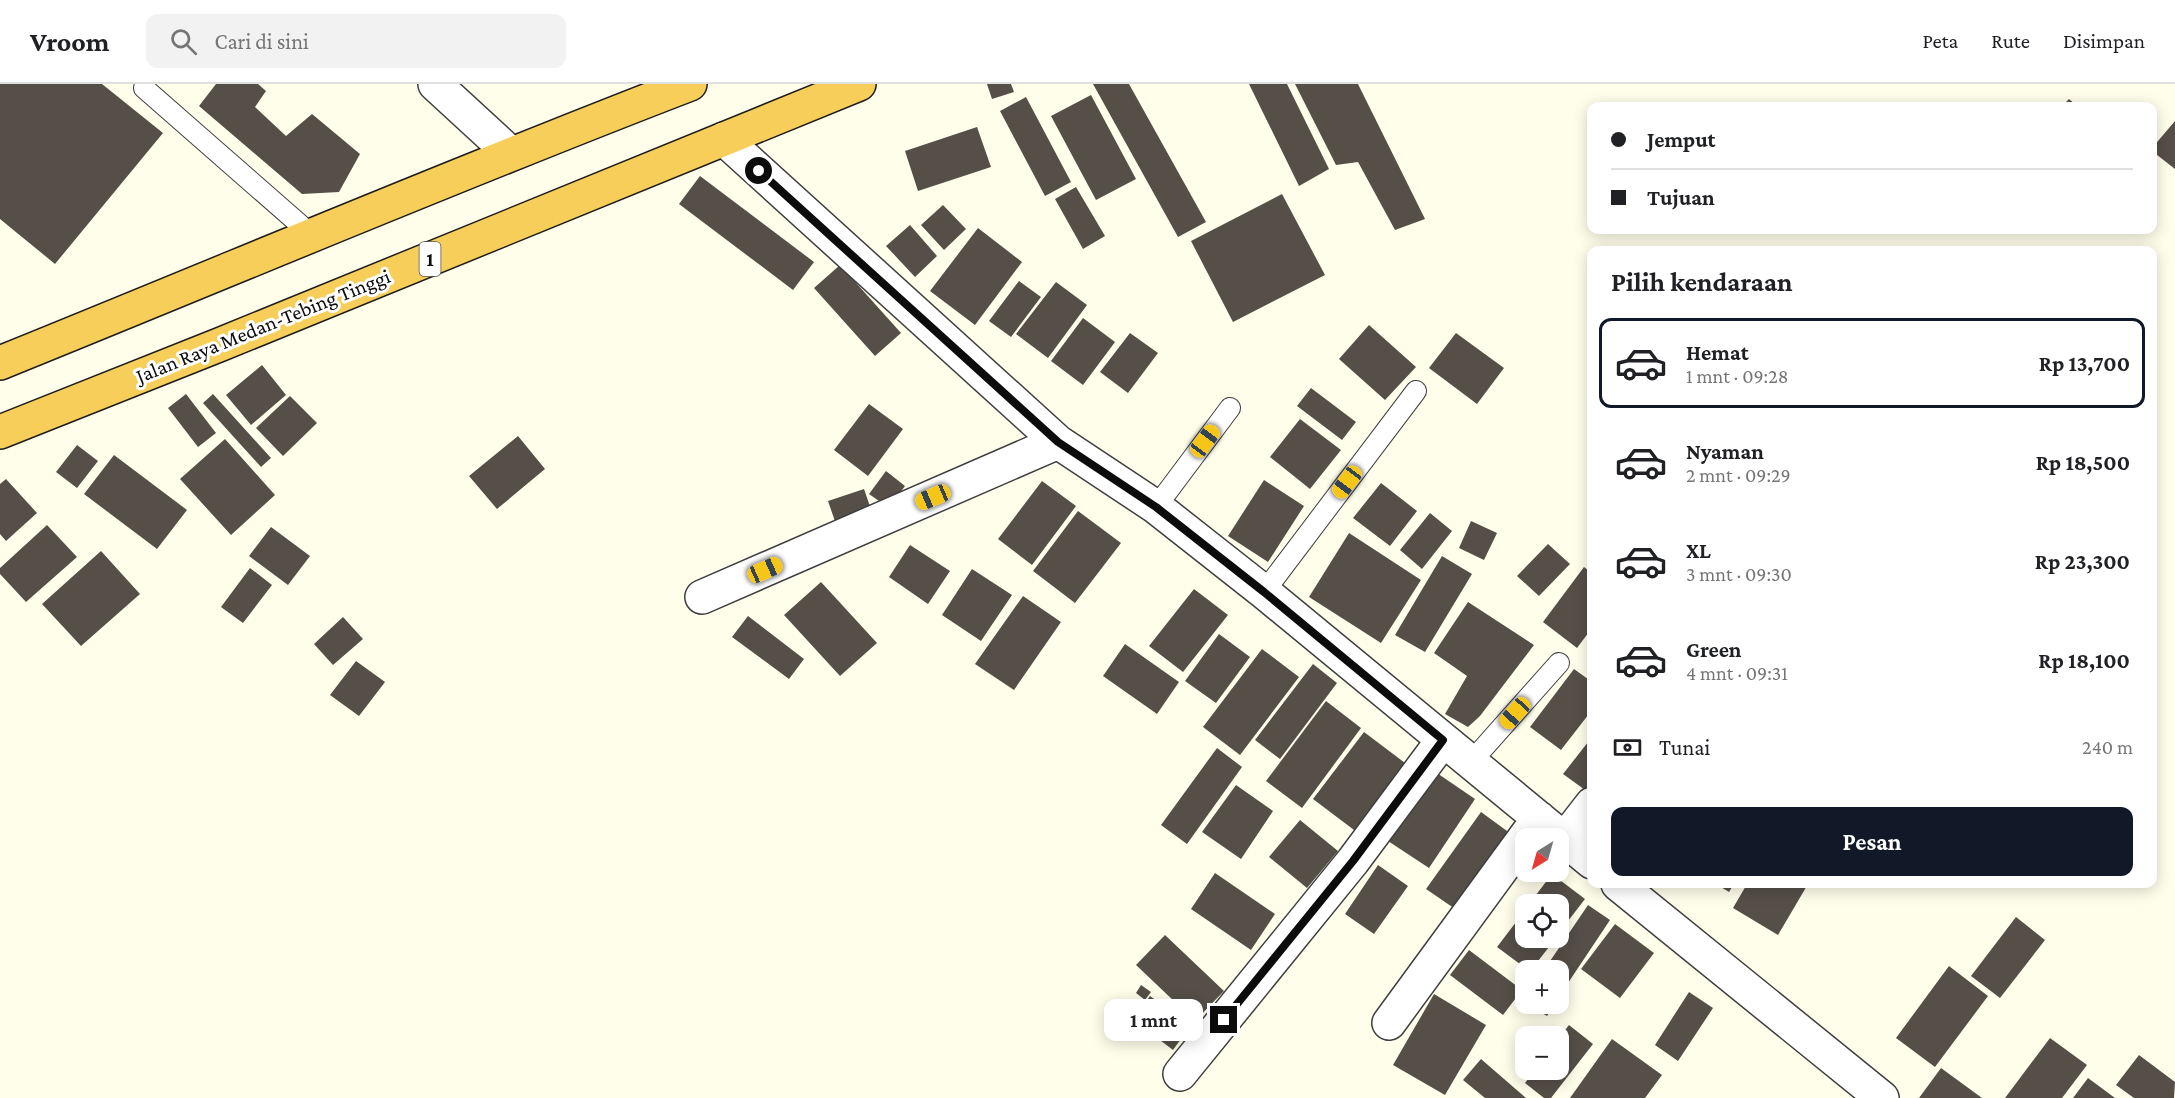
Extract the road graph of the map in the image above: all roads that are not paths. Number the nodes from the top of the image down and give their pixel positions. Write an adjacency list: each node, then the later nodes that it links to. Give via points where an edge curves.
1 (435, 84): 6 (street)
2 (690, 84): 6 (highway)
3 (859, 84): 5 (highway, Jalan Raya Medan-Tebing Tinggi / 1)
4 (144, 88): 7 (lane)
5 (724, 139): 11 (highway, Jalan Raya Medan-Tebing Tinggi / 1); 12 (street)
6 (510, 153): 7 (highway)
7 (313, 236): 8 (highway)
8 (0, 363)
9 (1416, 391): 14 (lane)
10 (1230, 408): 13 (lane)
11 (0, 432)
12 (1058, 442): 13 (street); 15 (street)
13 (1156, 507): 14 (street)
14 (1264, 592): 17 (street)
15 (702, 597)
16 (1559, 663): 18 (lane)
17 (1443, 740): 18 (street); 27 (street, via 1353,861)
18 (1471, 762): 20 (street)
19 (1587, 810): 22 (street)
20 (1539, 818): 21 (street); 26 (street)
21 (1550, 828)
22 (1569, 834)
23 (1569, 844): 24 (street)
24 (1587, 858)
25 (1623, 888): 28 (street)
26 (1389, 1023)
27 (1180, 1074)
28 (1882, 1098)

